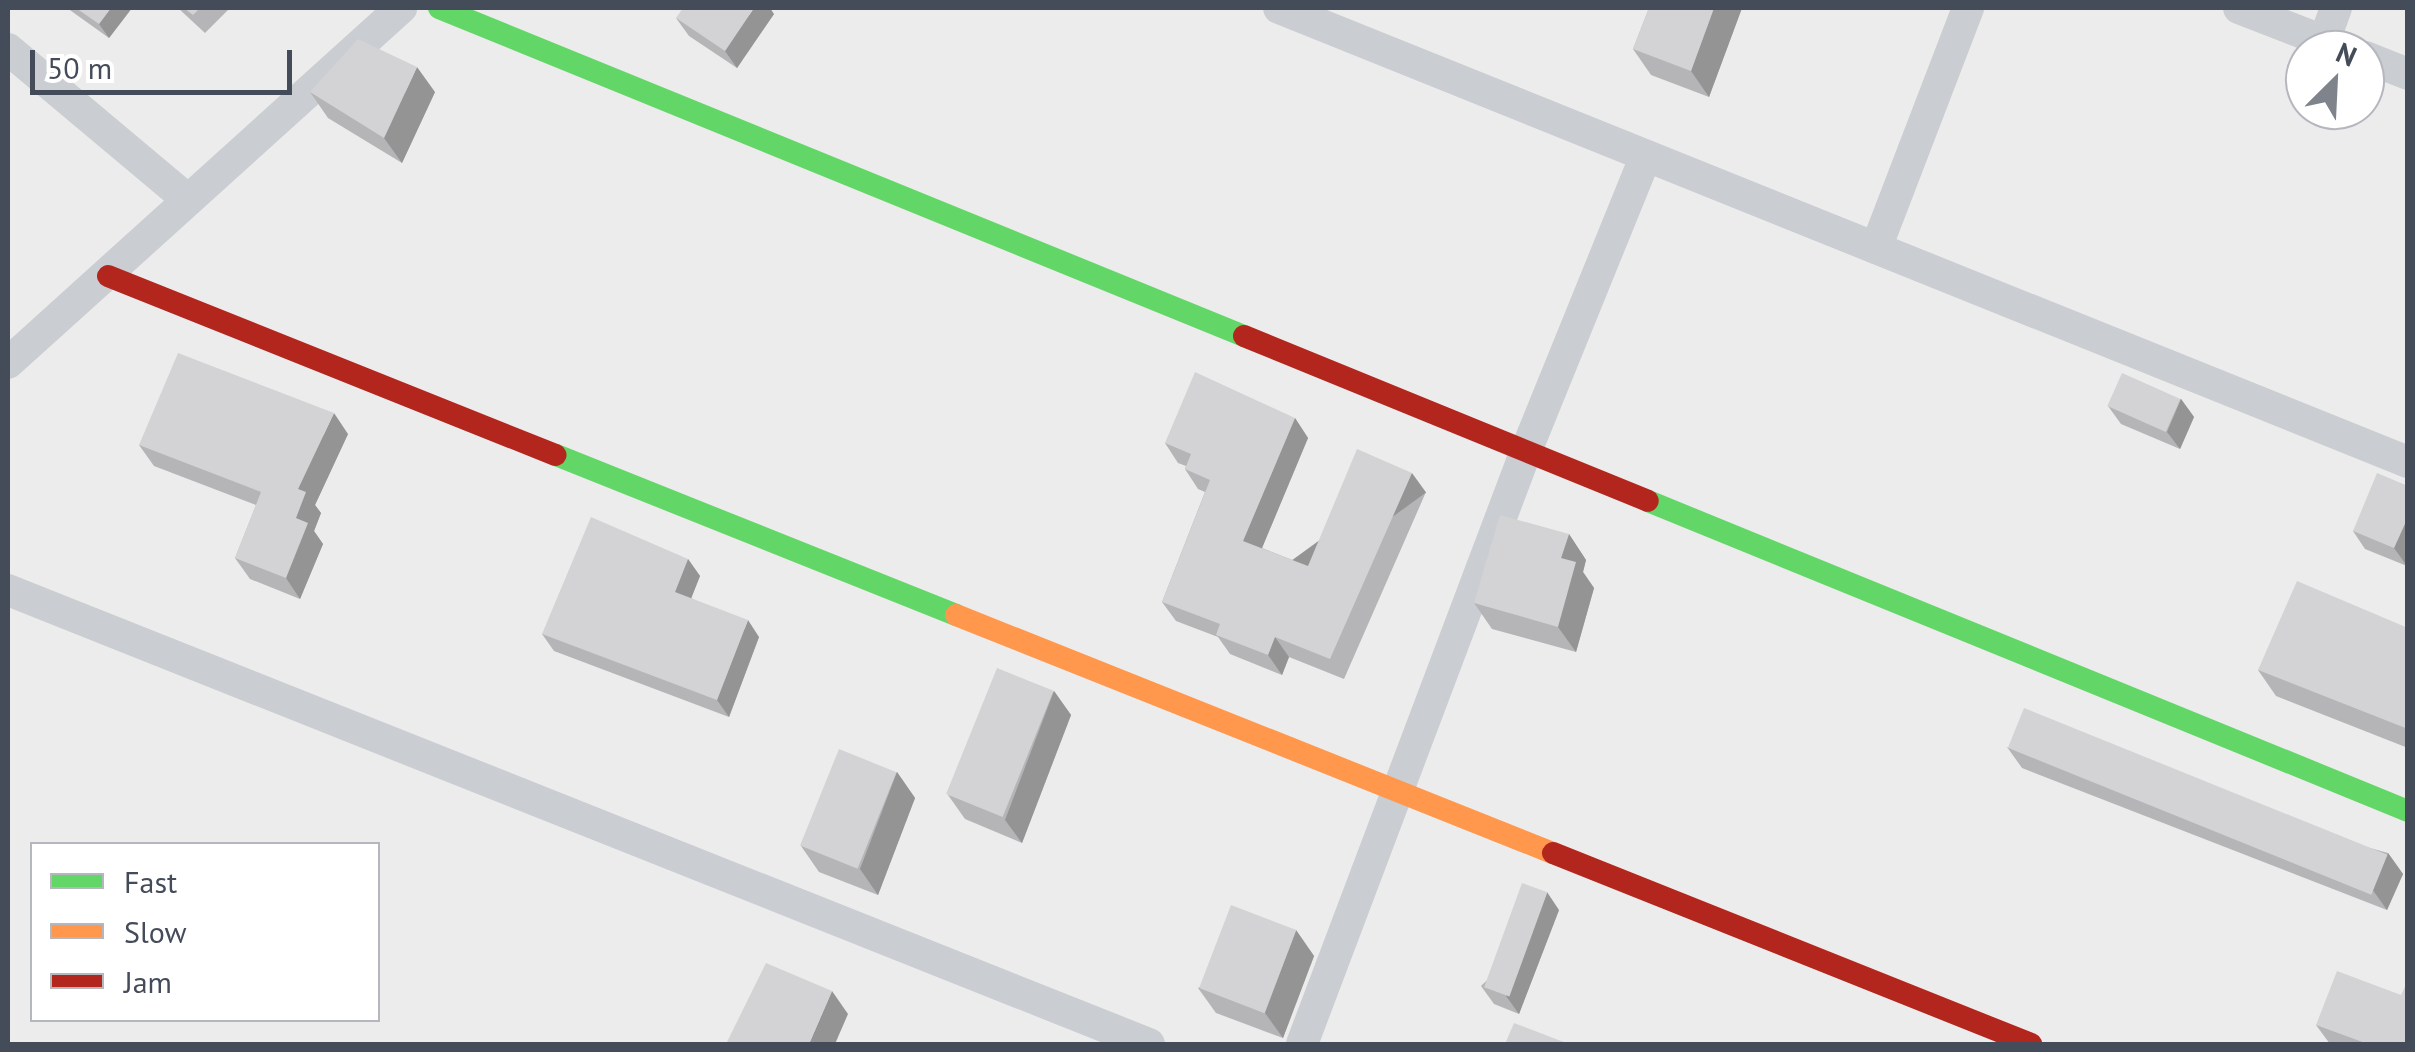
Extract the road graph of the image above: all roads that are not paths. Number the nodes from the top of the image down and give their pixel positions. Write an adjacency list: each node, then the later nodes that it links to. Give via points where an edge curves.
1 (401, 8): 9 (street)
2 (439, 8): 13 (street)
3 (1280, 8): 8 (street)
4 (1968, 8): 10 (street)
5 (2239, 8): 6 (street)
6 (2297, 30)
7 (8, 49): 9 (street)
8 (1646, 156): 10 (street); 13 (street)
9 (188, 200): 11 (street)
10 (1876, 248): 14 (street)
11 (108, 276): 12 (street); 16 (street)
12 (8, 363)
13 (1526, 451): 16 (street); 17 (street)
14 (2408, 462)
15 (8, 590): 18 (street)
16 (1399, 795): 19 (street); 20 (street)
17 (2408, 810)
18 (1149, 1044)
19 (1302, 1044)
20 (2031, 1044)

